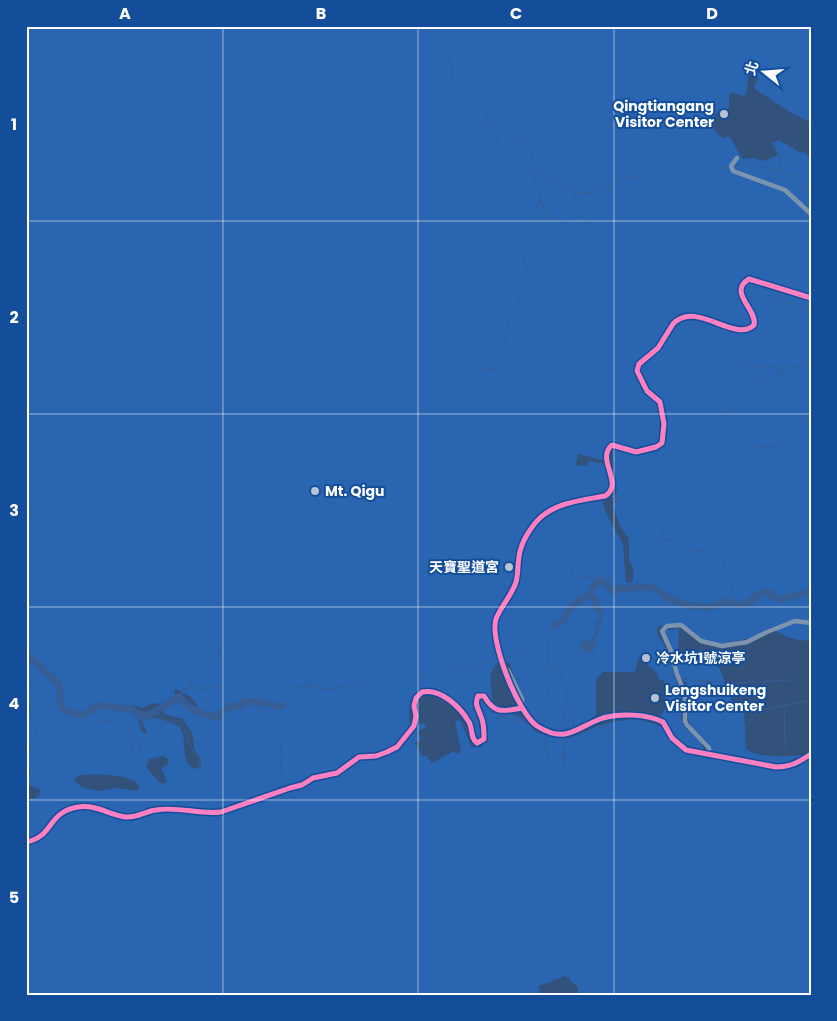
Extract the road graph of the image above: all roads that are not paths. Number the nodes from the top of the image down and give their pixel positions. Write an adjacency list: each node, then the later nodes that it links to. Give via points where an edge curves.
1 (737, 158): 2 (street, via 730,166 734,171 785,190)
2 (811, 214)
3 (811, 298): 5 (street, via 749,279 743,284 742,294 754,314 753,327 735,330 703,318 682,318 641,362 637,371 639,377 647,391 660,402 664,424 662,443 636,452 612,445 606,456 613,485 609,494 555,508 537,521 520,548 516,584 496,619 497,644)
4 (811, 623): 9 (street, via 795,621 747,642 722,646 701,641 681,626 664,628 662,631 685,694 685,721 708,748)
5 (504, 665): 6 (street); 7 (street, via 508,665); 8 (street)
6 (508, 670): 7 (street); 8 (street)
7 (512, 676): 8 (street, via 522,699)
8 (522, 708): 9 (street, via 537,726 554,734 566,735 604,718 644,715 663,722 672,738 686,750); 11 (street, via 498,711 489,706 484,696 478,696 477,709 483,722 484,739 477,743 468,721 444,695 422,692 414,706 414,726 397,747 376,756 359,757 337,773 313,778 302,785 221,812 162,810 128,817 100,808 79,807 59,814 46,833)
9 (709, 754): 10 (street, via 788,767)
10 (811, 754)
11 (26, 842)

